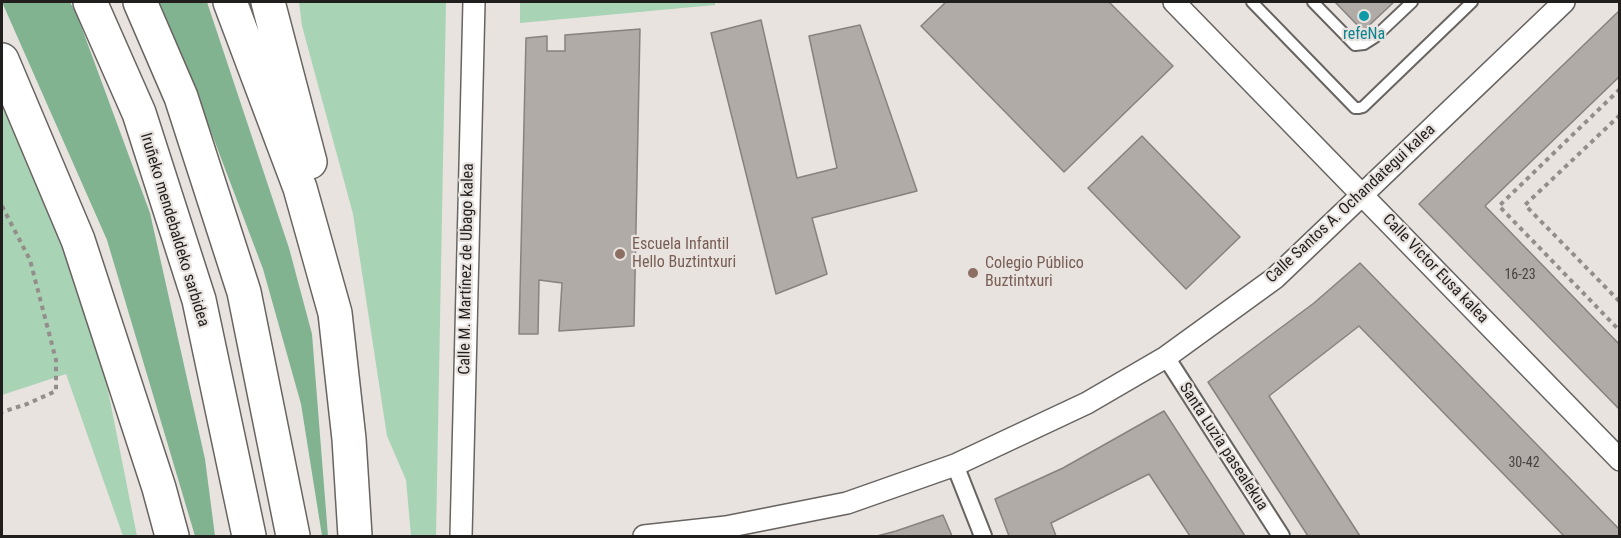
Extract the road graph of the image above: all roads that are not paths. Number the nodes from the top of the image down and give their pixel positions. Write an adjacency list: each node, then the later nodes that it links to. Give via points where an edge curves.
1 (90, 2): 21 (highway, Iruñeko mendebaldeko sarbidea, via 139,113 199,300)
2 (140, 2): 22 (highway, via 181,98 244,292)
3 (230, 2): 23 (highway, via 300,189 335,313)
4 (268, 2): 24 (highway, via 321,205 363,402)
5 (474, 2): 25 (street, Calle M. Martínez de Ubago kalea)
6 (1174, 2): 14 (street, Calle Victor Eusa kalea)
7 (1252, 2): 10 (lane, via 1355,108 1364,107)
8 (1313, 2): 9 (lane, via 1355,45 1375,37)
9 (1412, 2)
10 (1472, 2)
11 (1564, 2): 14 (street, Calle Santos A. Ochandategui kalea)
12 (2, 60): 15 (highway)
13 (2, 107): 15 (highway)
14 (1363, 195): 16 (street, Calle Santos A. Ochandategui kalea, via 1275,278); 17 (street, Calle Victor Eusa kalea)
15 (78, 240): 20 (highway)
16 (1166, 357): 18 (street, Calle Santos A. Ochandategui kalea, via 1087,403); 28 (street, Santa Luzia pasealekua)
17 (1620, 460)
18 (955, 465): 19 (street, Calle Santos A. Ochandategui kalea, via 847,503); 27 (street)
19 (727, 532): 26 (street, Calle Santos A. Ochandategui kalea)
20 (172, 537)
21 (249, 537)
22 (293, 537)
23 (355, 537)
24 (362, 537)
25 (461, 537)
26 (644, 537)
27 (983, 537)
28 (1281, 537)

